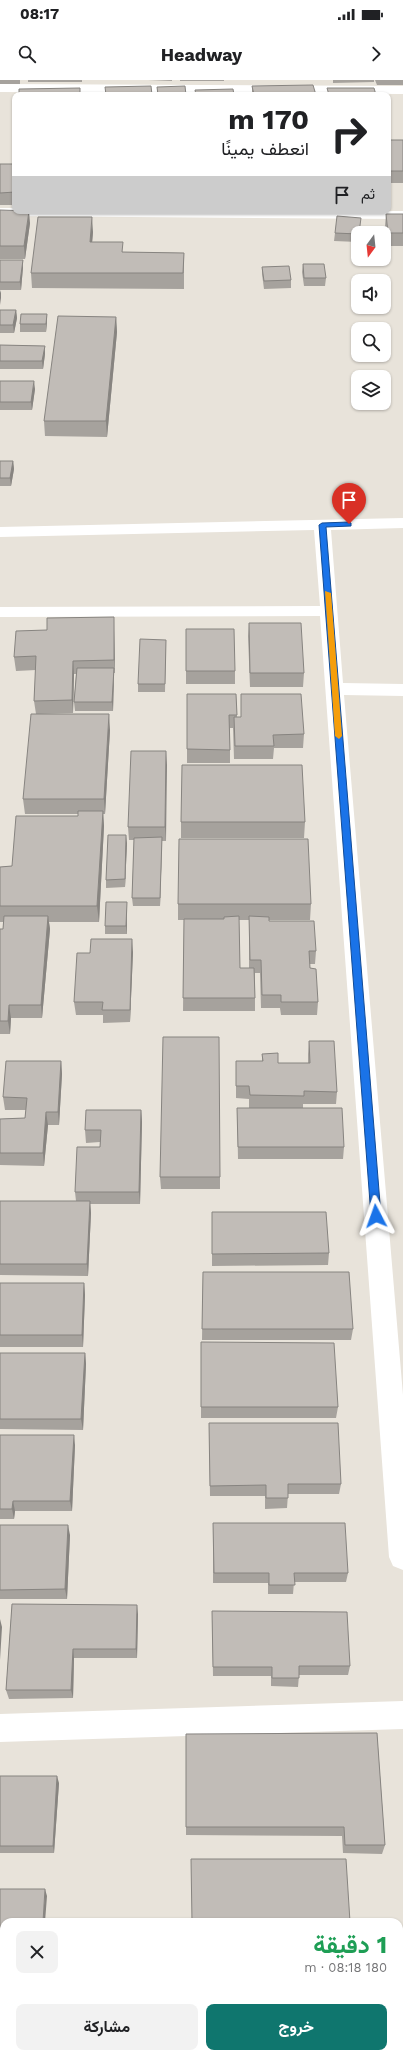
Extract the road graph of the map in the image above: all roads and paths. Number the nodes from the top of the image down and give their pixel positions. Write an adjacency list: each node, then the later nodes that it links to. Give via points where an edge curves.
1 (308, 85): 3 (street); 4 (street)
2 (0, 88): 3 (street)
3 (97, 88)
4 (403, 90)
5 (0, 212): 6 (street)
6 (12, 212)
7 (304, 214): 8 (street)
8 (403, 215)
9 (403, 523): 10 (street)
10 (322, 525): 11 (street); 12 (street)
11 (0, 532)
12 (329, 611): 13 (street); 14 (street)
13 (0, 612)
14 (335, 689): 15 (street); 16 (street)
15 (403, 690)
16 (403, 1557)
17 (403, 1715): 18 (street)
18 (0, 1728)

